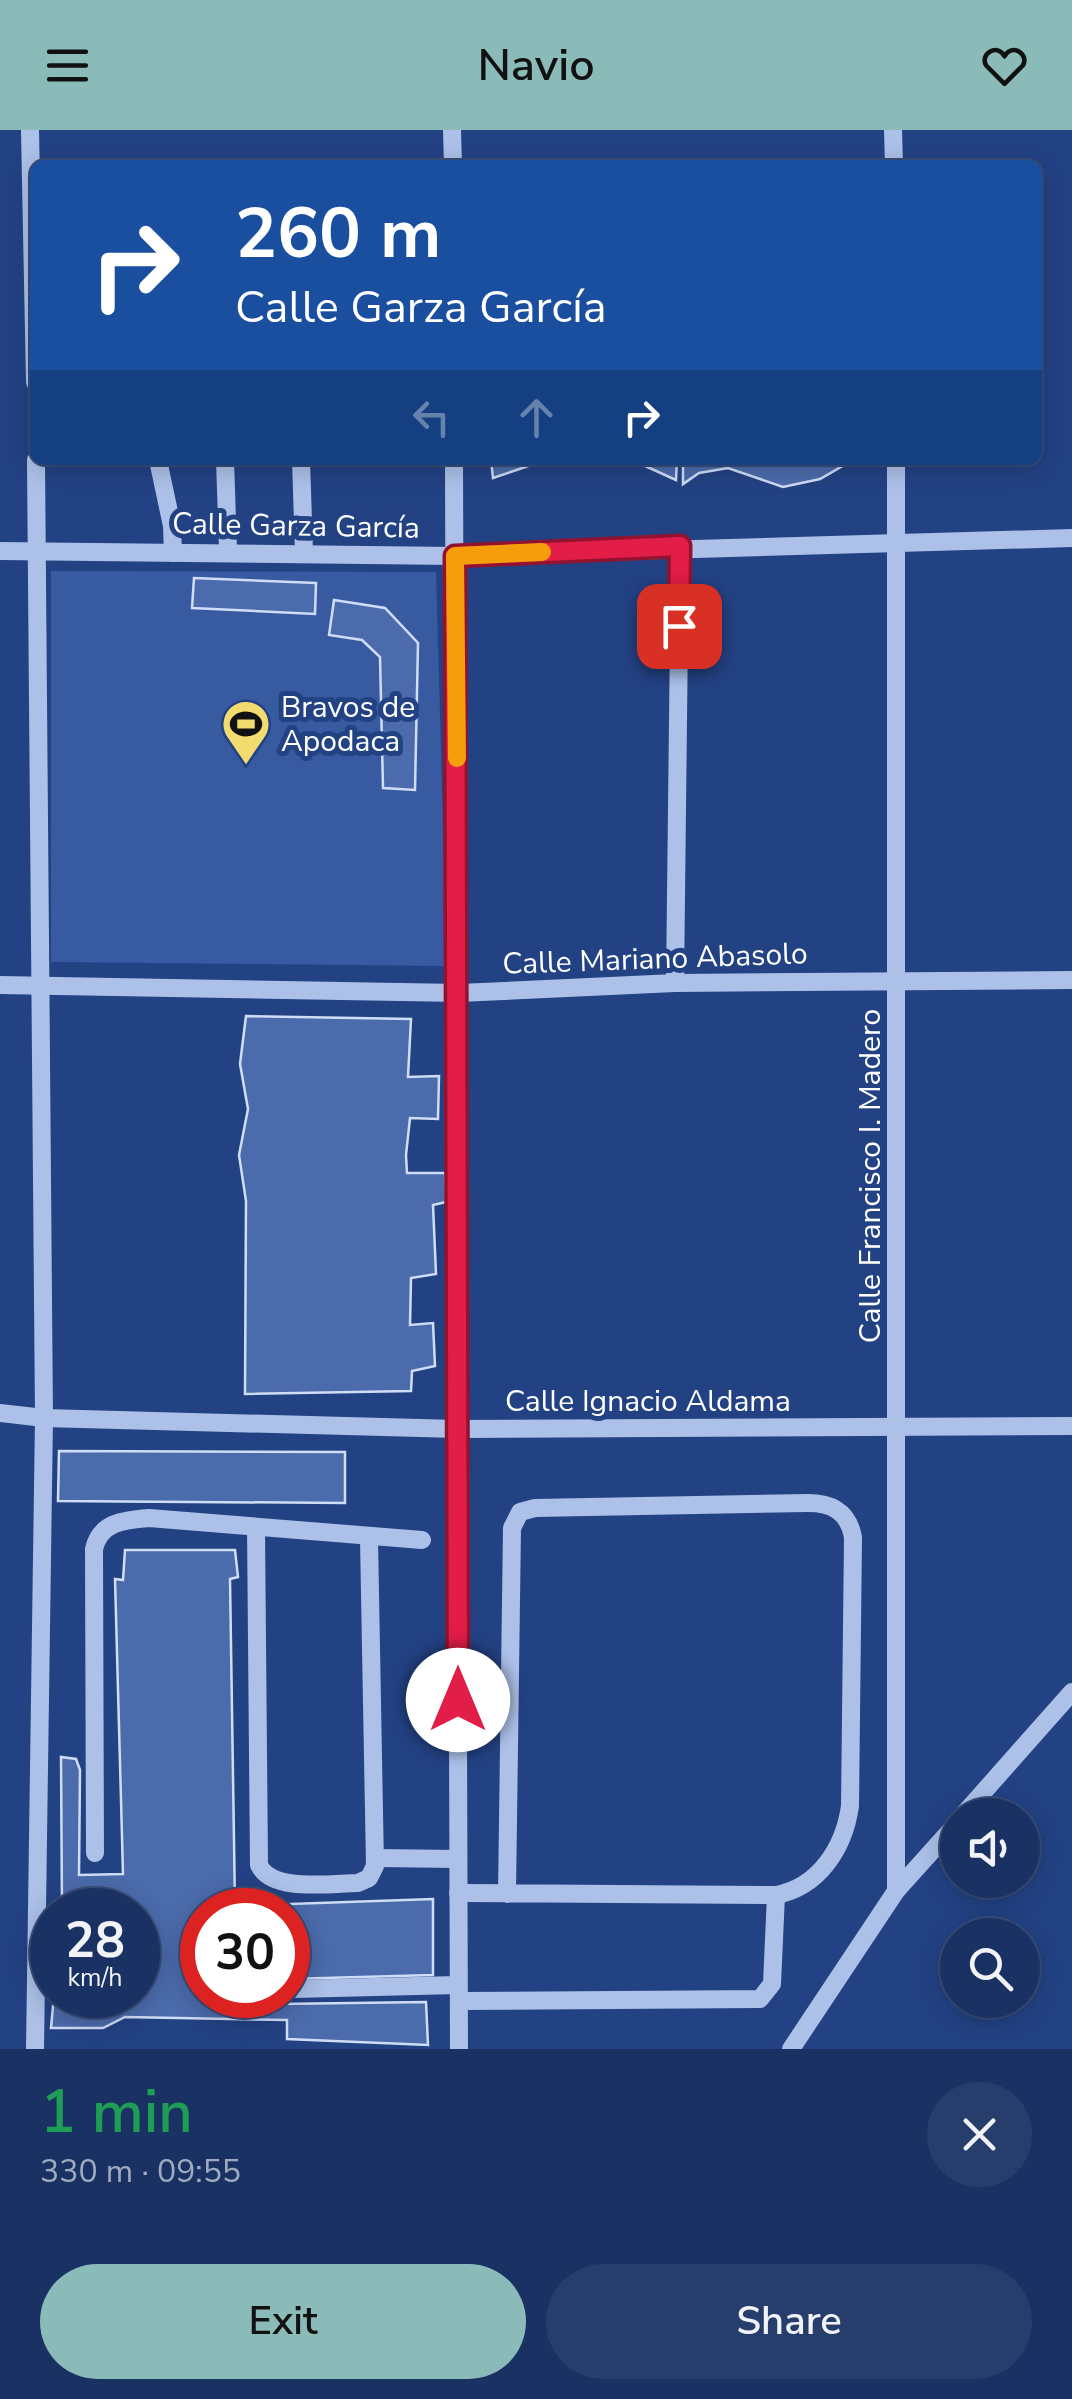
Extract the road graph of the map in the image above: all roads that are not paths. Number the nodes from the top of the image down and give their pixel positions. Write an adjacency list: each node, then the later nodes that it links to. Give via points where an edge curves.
1 (30, 130): 4 (street)
2 (452, 130): 5 (street)
3 (894, 130): 6 (street)
4 (31, 160)
5 (453, 160)
6 (894, 160)
7 (36, 465): 18 (street)
8 (159, 465): 19 (street)
9 (225, 465): 16 (street)
10 (301, 465): 20 (street)
11 (454, 465): 21 (street)
12 (896, 465): 14 (street, Calle Francisco I. Madero)
13 (1072, 538): 14 (street, Calle Garza García)
14 (896, 540): 15 (street, Calle Garza García); 22 (street, Calle Francisco I. Madero)
15 (680, 546): 21 (street, Calle Garza García); 24 (street)
16 (228, 550): 19 (street, Calle Garza García); 20 (street, Calle Garza García)
17 (0, 551): 18 (street, Calle Garza García)
18 (38, 552): 19 (street, Calle Garza García); 26 (street)
19 (173, 552)
20 (304, 552): 21 (street, Calle Garza García)
21 (455, 556): 27 (street)
22 (898, 980): 23 (street, Calle Mariano Abasolo); 24 (street, Calle Mariano Abasolo); 31 (street, Calle Francisco I. Madero)
23 (1072, 980)
24 (676, 983): 27 (street, Calle Mariano Abasolo)
25 (0, 984): 26 (street, Calle Mariano Abasolo)
26 (38, 986): 27 (street, Calle Mariano Abasolo); 29 (street)
27 (459, 993): 32 (street)
28 (0, 1413): 29 (street, Calle Ignacio Aldama)
29 (44, 1418): 32 (street, Calle Ignacio Aldama); 48 (street)
30 (1072, 1426): 31 (street, Calle Ignacio Aldama)
31 (898, 1428): 32 (street, Calle Ignacio Aldama); 42 (street, Calle Francisco I. Madero)
32 (457, 1429): 41 (street)
33 (256, 1528): 34 (street); 39 (street, via 132,1519 96,1538); 40 (street, via 259,1865 280,1882 358,1883 369,1878)
34 (370, 1539): 35 (street); 40 (street)
35 (422, 1540)
36 (1072, 1692): 37 (street)
37 (978, 1798)
38 (940, 1842): 42 (street)
39 (95, 1852)
40 (375, 1858): 41 (street)
41 (458, 1858): 43 (street)
42 (896, 1892): 50 (street)
43 (458, 1893): 44 (street); 47 (street)
44 (507, 1894): 45 (street); 45 (street, via 514,1519 535,1508 824,1503 841,1512 853,1536 850,1806 844,1834 823,1869 795,1891)
45 (776, 1895): 47 (street, via 772,1984 760,1999)
46 (310, 1989): 47 (street)
47 (458, 1993): 49 (street)
48 (35, 2049)
49 (459, 2049)
50 (792, 2049)

